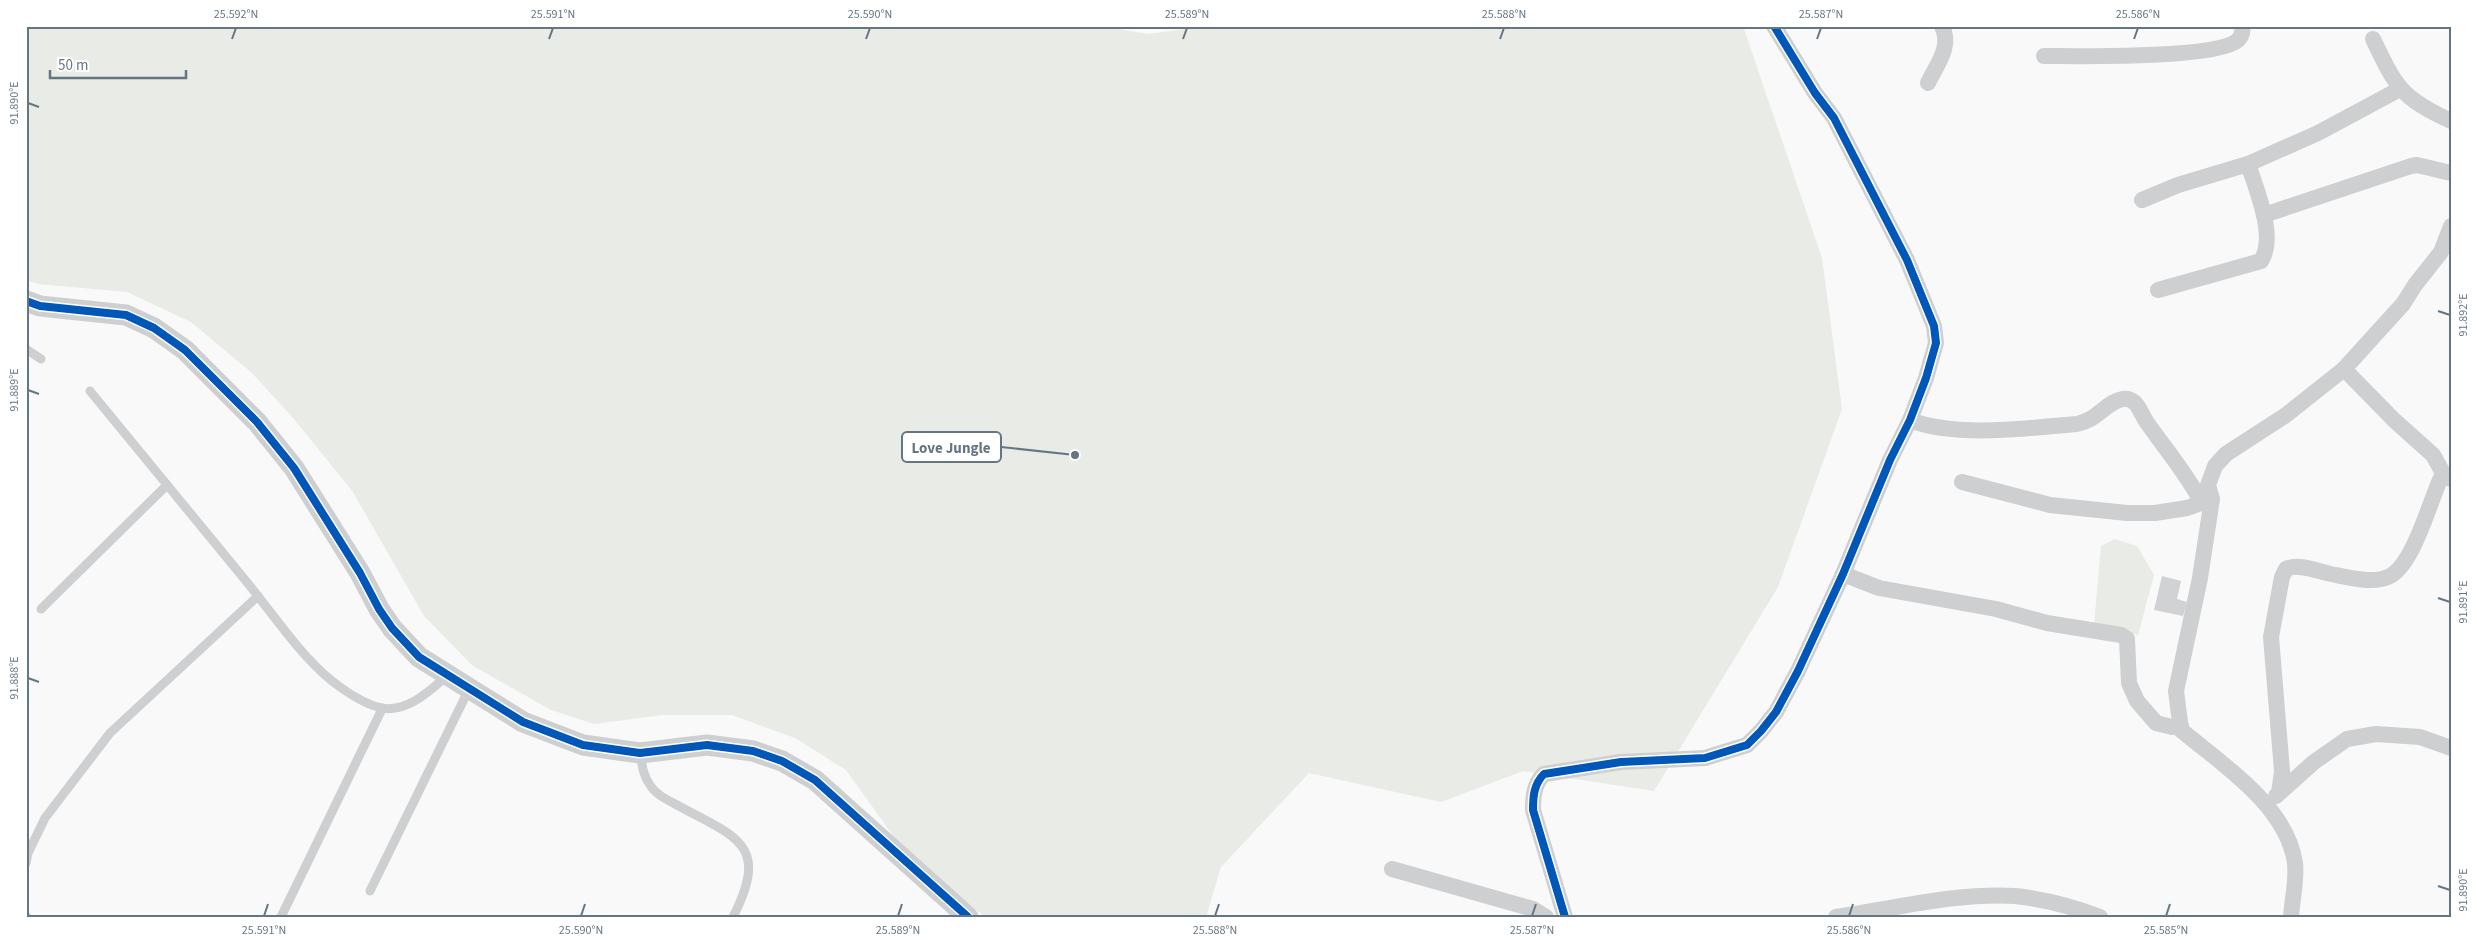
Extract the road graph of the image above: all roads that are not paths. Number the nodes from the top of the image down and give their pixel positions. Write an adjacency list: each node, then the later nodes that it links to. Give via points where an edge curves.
1 (1774, 26): 21 (street, via 1834,118 1908,260 1934,326 1936,343)
2 (1942, 26): 6 (street, via 1947,36 1946,48)
3 (2242, 26): 5 (street, via 2238,41 2200,51)
4 (2373, 39): 7 (street)
5 (2044, 56)
6 (1928, 83)
7 (2400, 89): 8 (street, via 2425,109); 9 (street, via 2294,145)
8 (2451, 121)
9 (2248, 164): 12 (street, via 2178,185); 13 (street)
10 (2451, 173): 11 (street); 13 (street, via 2412,166)
11 (2451, 187)
12 (2142, 200)
13 (2264, 214): 15 (street, via 2267,244 2261,261)
14 (2451, 226): 19 (street, via 2441,252 2403,304)
15 (2158, 290)
16 (26, 301): 29 (street, via 40,306 126,315 154,328 185,350 257,422 294,468 392,628 419,657)
17 (26, 349): 18 (lane)
18 (41, 360)
19 (2344, 369): 22 (street, via 2433,455); 25 (street, via 2286,415 2226,454 2214,466)
20 (90, 391): 24 (lane)
21 (1910, 420): 25 (street, via 1929,427 1994,430 2077,424 2088,422 2126,398 2136,403 2146,423); 26 (street)
22 (2447, 476): 35 (street, via 2432,496 2418,540 2395,572 2387,577 2349,577 2296,567 2286,569 2271,637 2282,771)
23 (1962, 482): 25 (street, via 2050,505 2127,513 2155,513)
24 (167, 485): 27 (lane); 28 (lane)
25 (2207, 501): 32 (street, via 2200,578 2176,691)
26 (1843, 574): 32 (street, via 1879,588 2121,635 2127,639 2129,683 2137,702 2156,723); 43 (street, via 1776,712 1747,745 1705,758 1621,762 1544,774 1538,780 1533,810)
27 (258, 596): 31 (lane, via 333,681 354,696); 36 (lane, via 110,733 45,818)
28 (41, 609)
29 (448, 676): 30 (street); 31 (lane, via 422,697)
30 (469, 689): 34 (street, via 523,722 583,745); 38 (lane)
31 (382, 709): 39 (lane)
32 (2181, 726): 35 (street, via 2182,730)
33 (2451, 748): 35 (street, via 2420,737 2376,734 2347,739 2314,762)
34 (640, 753): 40 (lane, via 643,772 650,786 662,797 733,836 746,851 749,870 743,897); 41 (street, via 708,746 753,751 782,761 815,780)
35 (2274, 799): 46 (street, via 2295,865)
36 (26, 863)
37 (1392, 869): 42 (street, via 1533,909)
38 (370, 891)
39 (281, 917)
40 (733, 917)
41 (968, 917)
42 (1546, 917)
43 (1564, 917)
44 (1836, 917): 45 (street, via 1930,902 2014,896 2083,910)
45 (2100, 917)
46 (2291, 917)

